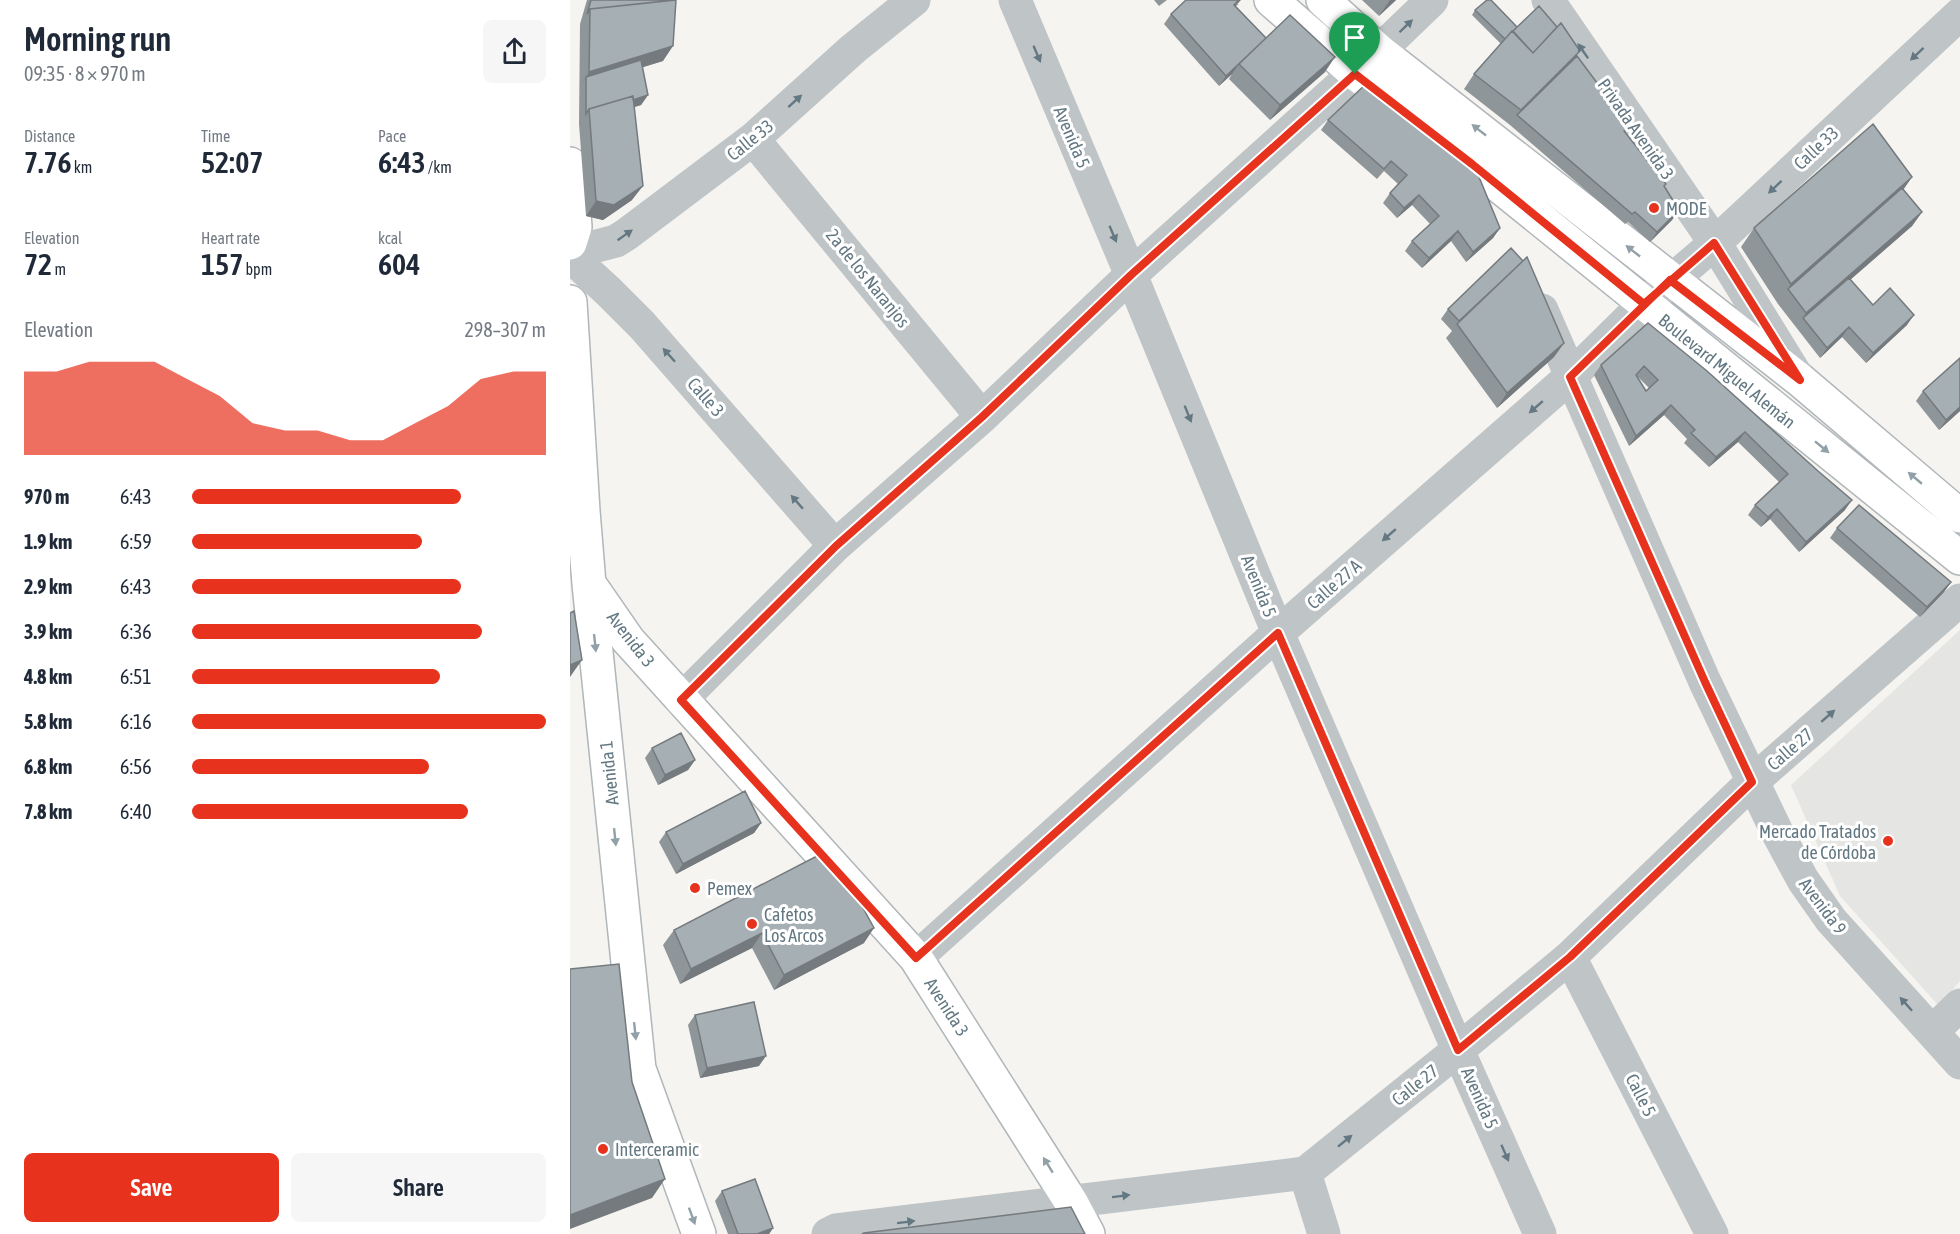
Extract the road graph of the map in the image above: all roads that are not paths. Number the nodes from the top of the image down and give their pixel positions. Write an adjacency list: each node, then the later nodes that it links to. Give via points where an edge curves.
1 (914, 0): 10 (street, Calle 33, one-way to 1)
2 (1015, 0): 15 (street, Avenida 5, one-way to 15)
3 (1271, 0): 9 (main road, Boulevard Miguel Alemán)
4 (1323, 0): 8 (main road, Boulevard Miguel Alemán)
5 (1432, 0): 8 (street, one-way to 5)
6 (1548, 0): 13 (street, Privada Avenida 3, one-way to 6)
7 (1960, 14): 13 (street, Calle 33, one-way to 13)
8 (1379, 51): 9 (street); 16 (main road, Boulevard Miguel Alemán, one-way to 8)
9 (1355, 74): 15 (street); 19 (main road, Boulevard Miguel Alemán)
10 (753, 139): 14 (street, Calle 33, one-way to 10, via 616,241); 22 (street, 2a de los Naranjos)
11 (570, 164): 12 (main road, via 575,227)
12 (570, 243)
13 (1714, 243): 16 (street, Calle 33); 21 (street, Privada Avenida 3)
14 (570, 254): 25 (street, Calle 3, one-way to 14, via 642,325)
15 (1131, 275): 22 (street); 29 (street, Avenida 5, one-way to 29)
16 (1670, 280): 19 (street, Calle 27 A); 21 (main road, Boulevard Miguel Alemán)
17 (1530, 283): 20 (street, Avenida 9)
18 (570, 302): 23 (main road, Avenida 1)
19 (1644, 304): 20 (street, Calle 27 A); 26 (main road, Boulevard Miguel Alemán, one-way to 26)
20 (1570, 377): 29 (street, Calle 27 A, one-way to 29); 31 (street, Avenida 9)
21 (1800, 380): 24 (main road, Boulevard Miguel Alemán, one-way to 21)
22 (982, 417): 25 (street)
23 (576, 513): 27 (main road, Avenida 1)
24 (1960, 516)
25 (836, 546): 30 (street)
26 (1960, 558)
27 (589, 585): 30 (main road, Avenida 3, via 628,640); 40 (main road, Avenida 1, one-way to 40, via 639,1069)
28 (1960, 600): 31 (street, Calle 27, one-way to 28)
29 (1278, 633): 33 (street, Calle 27 A); 36 (street, Avenida 5)
30 (681, 700): 33 (main road, Avenida 3)
31 (1752, 782): 32 (street, Calle 27); 35 (street, Avenida 9, one-way to 31, via 1831,920 1803,880)
32 (1570, 957): 36 (street, Calle 27); 45 (street, Calle 5)
33 (916, 958): 39 (main road, Avenida 3, one-way to 33)
34 (1960, 1005): 35 (street)
35 (1932, 1032): 37 (street, Avenida 9)
36 (1458, 1050): 38 (street, Calle 27, one-way to 36); 44 (street, Avenida 5, one-way to 44)
37 (1960, 1063)
38 (1305, 1173): 39 (street, one-way to 38); 43 (street)
39 (1071, 1202): 41 (street, one-way to 39); 42 (main road, Avenida 3)
40 (699, 1234)
41 (828, 1234)
42 (1088, 1234)
43 (1324, 1234)
44 (1540, 1234)
45 (1712, 1234)

